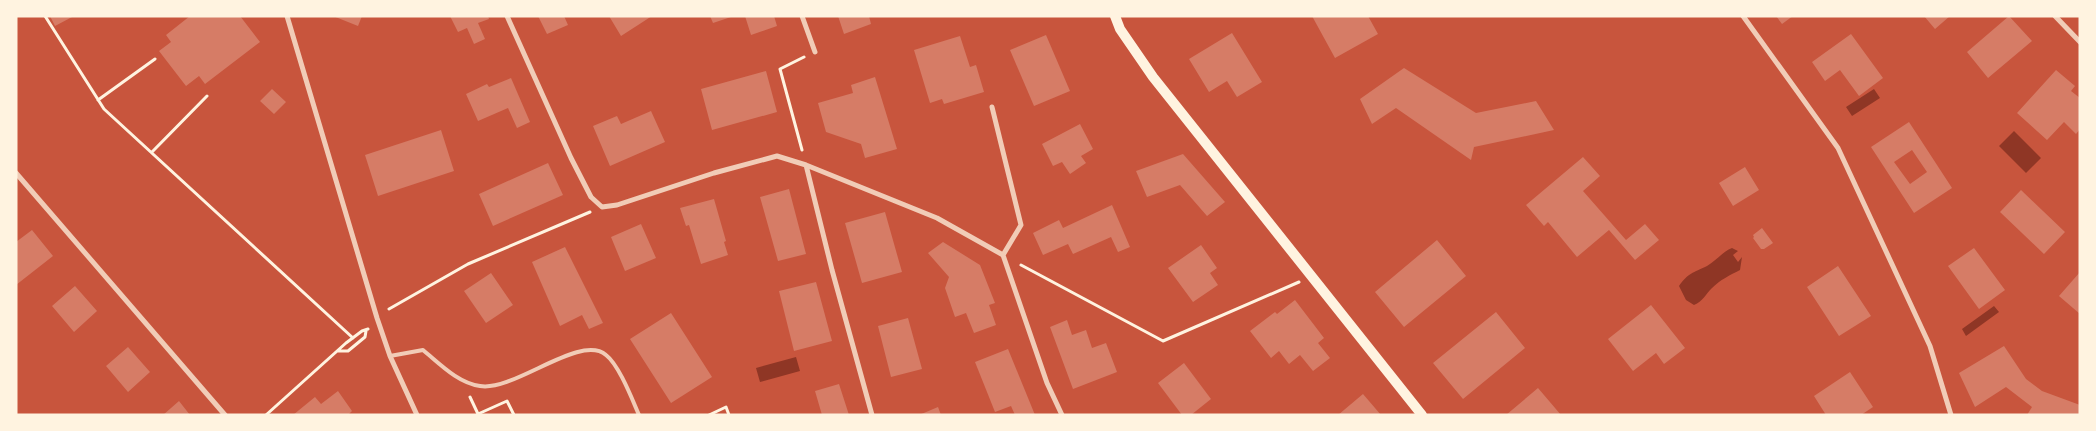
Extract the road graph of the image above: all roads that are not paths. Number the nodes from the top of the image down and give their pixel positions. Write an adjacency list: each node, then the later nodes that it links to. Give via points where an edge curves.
1 (287, 16): 13 (street)
2 (507, 16): 10 (street, via 571,158 591,197 602,207 777,156)
3 (802, 16): 8 (street)
4 (1115, 16): 19 (main road, via 1120,29 1153,77)
5 (1743, 16): 20 (street, via 1838,148 1930,346)
6 (2055, 16): 7 (street)
7 (2080, 42)
8 (814, 52)
9 (992, 107): 12 (street, via 1021,225)
10 (806, 165): 12 (street, via 937,218); 17 (street)
11 (16, 172): 14 (street)
12 (1003, 256): 18 (street, via 1047,383)
13 (390, 356): 15 (street); 16 (lane, via 423,350 463,381 481,387 499,386 577,351 591,350 606,354 615,366)
14 (225, 415)
15 (417, 415)
16 (639, 415)
17 (872, 415)
18 (1062, 415)
19 (1422, 415)
20 (1951, 415)

